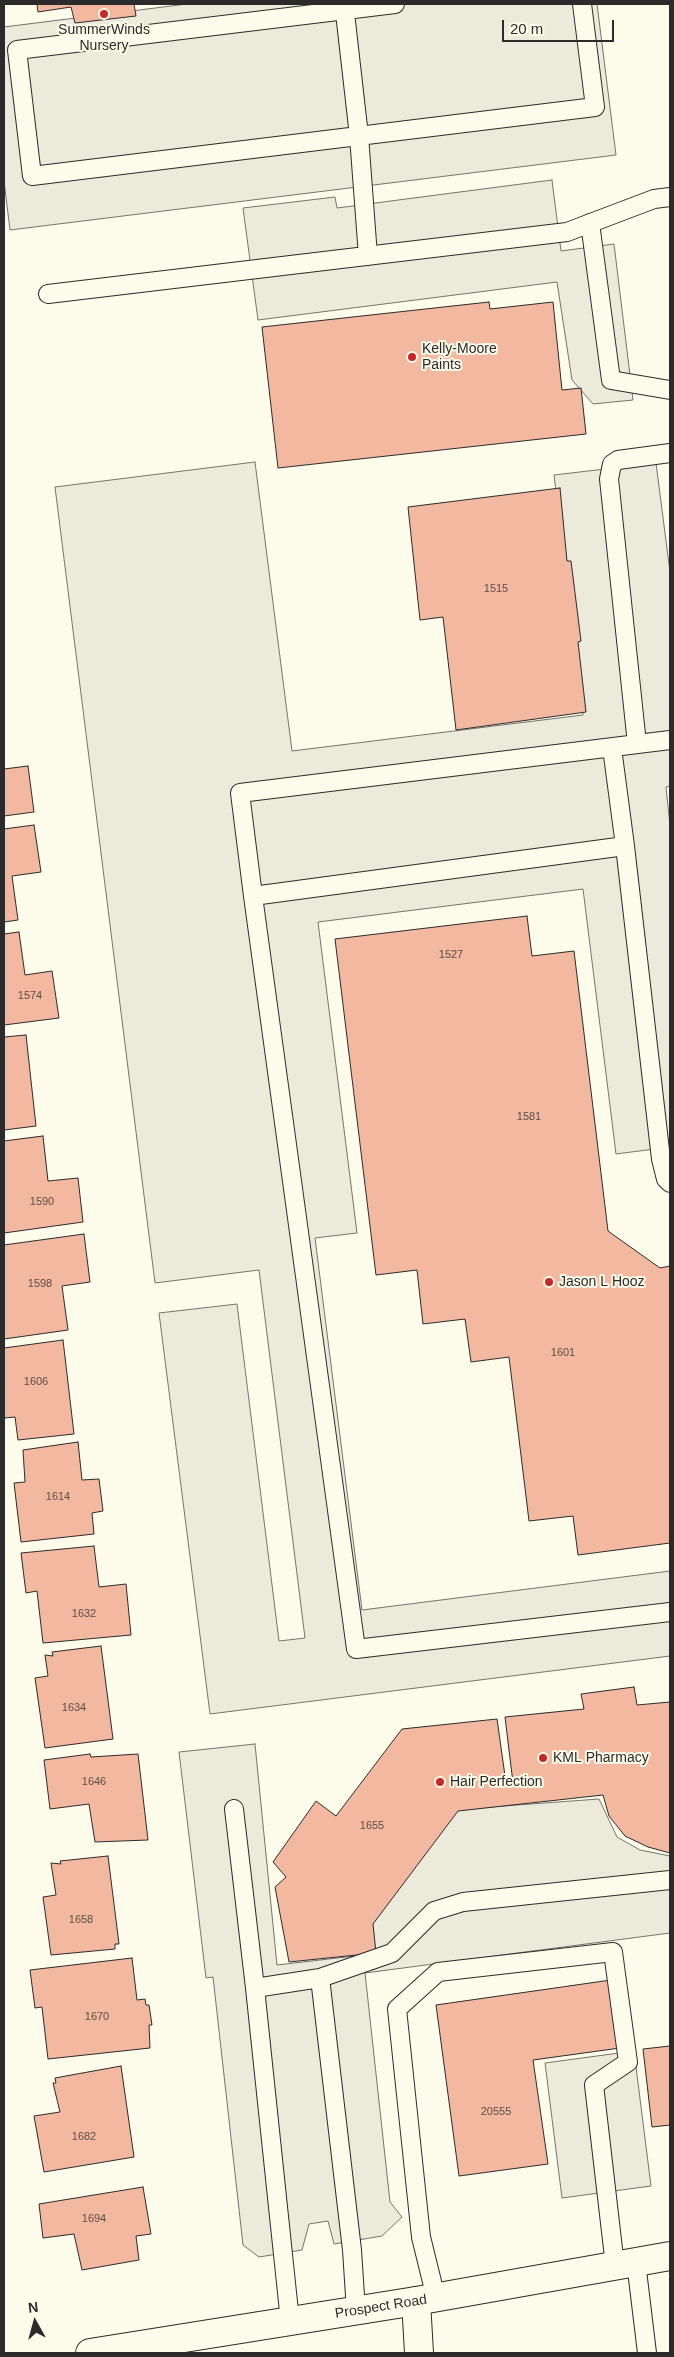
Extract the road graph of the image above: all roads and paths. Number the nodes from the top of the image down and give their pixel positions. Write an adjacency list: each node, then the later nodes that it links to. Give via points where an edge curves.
1 (395, 4): 3 (lane)
2 (582, 4): 4 (lane, via 595,107)
3 (345, 7): 4 (lane); 4 (lane, via 17,50 32,176)
4 (359, 136): 7 (lane)
5 (670, 197): 6 (lane, via 654,199)
6 (590, 223): 7 (lane, via 567,232); 9 (lane, via 611,380)
7 (368, 256): 8 (lane)
8 (48, 294)
9 (670, 390)
10 (670, 453): 12 (lane, via 618,460 612,464 608,479)
11 (670, 740): 12 (lane)
12 (637, 744): 13 (lane)
13 (612, 748): 14 (lane); 15 (lane, via 240,793)
14 (625, 846): 15 (lane); 16 (lane, via 661,1159 666,1179)
15 (253, 896): 17 (lane, via 356,1649)
16 (670, 1182)
17 (670, 1612)
18 (234, 1809): 21 (lane)
19 (670, 1880): 20 (lane, via 463,1902 434,1912 392,1953)
20 (320, 1978): 21 (lane); 25 (lane, via 352,2250)
21 (255, 1988): 26 (lane)
22 (670, 2256): 23 (main road, Prospect Road)
23 (625, 2264): 24 (main road, Prospect Road); 24 (lane, via 594,2085 628,2062 613,1952 438,1972 397,2009); 29 (lane)
24 (426, 2300): 25 (main road, Prospect Road); 28 (main road)
25 (356, 2311): 26 (main road, Prospect Road)
26 (290, 2321): 27 (main road, Prospect Road)
27 (90, 2353)
28 (419, 2353)
29 (647, 2353)

